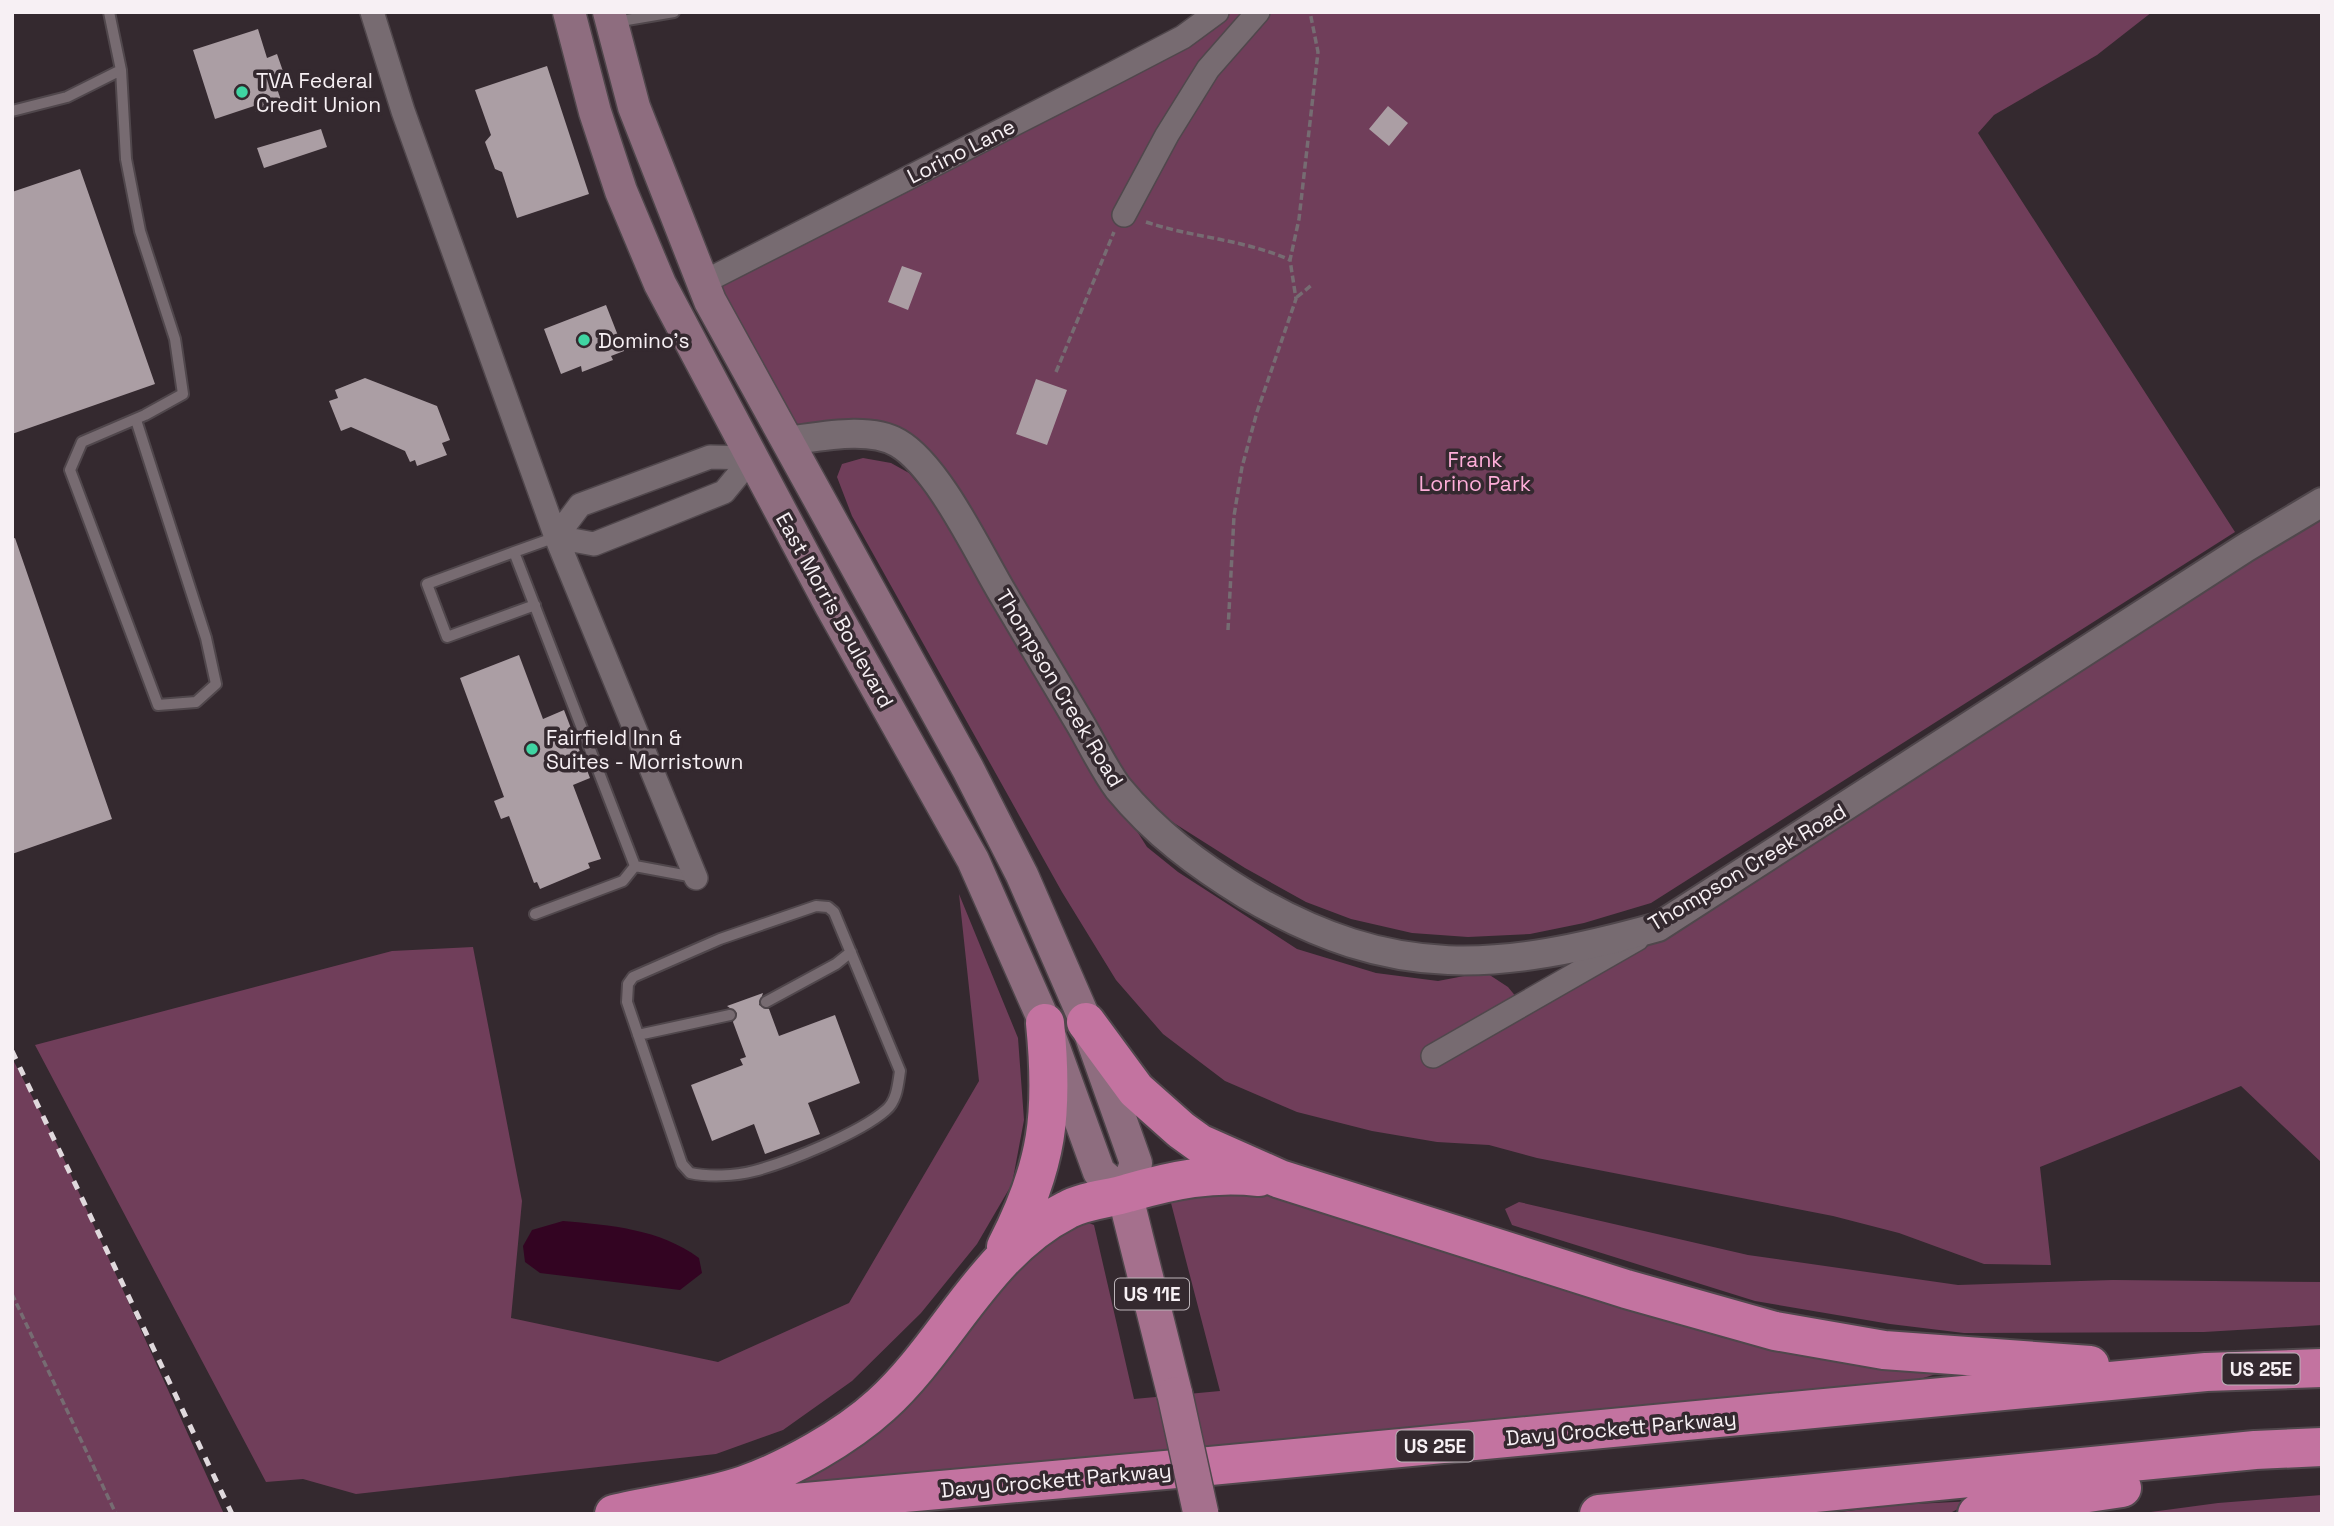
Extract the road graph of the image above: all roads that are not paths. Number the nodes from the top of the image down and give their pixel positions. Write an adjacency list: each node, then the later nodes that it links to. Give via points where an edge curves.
1 (109, 12): 8 (lane)
2 (372, 12): 18 (street, via 407,123)
3 (569, 12): 14 (main road, East Morris Boulevard, via 595,112 642,246)
4 (674, 12): 7 (lane)
5 (1217, 12): 11 (street, Lorino Lane, via 1183,37)
6 (1258, 12): 10 (street, via 1208,69)
7 (610, 18): 11 (main road, East Morris Boulevard, via 634,107)
8 (121, 70): 9 (lane, via 67,97); 12 (lane, via 126,159 140,231 175,339 183,394)
9 (12, 111)
10 (1124, 215)
11 (702, 283): 13 (main road, East Morris Boulevard)
12 (136, 420): 12 (lane, via 82,442 70,470 158,705 196,702 216,684 206,638)
13 (787, 441): 14 (main road); 24 (street, Thompson Creek Road, via 872,435 896,442 916,456 956,514 1117,787 1190,860 1292,922 1381,953 1468,961 1582,948); 28 (main road, East Morris Boulevard, via 1016,863)
14 (752, 458): 15 (street, via 710,457); 17 (street, via 724,492); 29 (main road, East Morris Boulevard, via 973,860)
15 (649, 481): 17 (street); 18 (street, via 580,505)
16 (2322, 502): 24 (street, Thompson Creek Road)
17 (662, 517): 18 (street, via 594,544)
18 (556, 537): 19 (lane); 22 (street)
19 (514, 552): 20 (lane); 20 (lane, via 427,584 447,637)
20 (535, 605): 21 (lane)
21 (635, 866): 22 (lane); 23 (lane, via 623,881)
22 (696, 878)
23 (535, 914)
24 (1658, 927): 31 (street)
25 (851, 952): 26 (lane); 30 (lane, via 828,906 800,909 720,939 633,977 627,1002); 30 (lane, via 900,1071 887,1110 833,1140 753,1171 690,1173 682,1164)
26 (766, 1002)
27 (730, 1015): 30 (lane)
28 (1086, 1022): 32 (highway, via 1136,1090 1181,1130 1199,1143); 33 (main road, East Morris Boulevard, via 1136,1163)
29 (1045, 1023): 33 (main road, East Morris Boulevard, via 1099,1172); 34 (highway, via 1049,1123 1040,1167)
30 (638, 1035)
31 (1433, 1056)
32 (1280, 1179): 33 (highway, via 1223,1173 1176,1179); 36 (highway, via 1626,1289 1775,1331 1884,1350)
33 (1125, 1195): 34 (highway, via 1070,1208 1034,1228); 41 (main road, US 11E, bridge)
34 (999, 1261): 39 (highway, via 881,1405 822,1447 743,1485)
35 (2322, 1368): 36 (highway, Davy Crockett Parkway / US 25E)
36 (2200, 1372): 40 (highway, Davy Crockett Parkway / US 25E)
37 (2322, 1447): 42 (highway)
38 (2322, 1458): 43 (highway, via 2000,1506)
39 (614, 1514)
40 (669, 1514)
41 (1200, 1514)
42 (1599, 1514)
43 (1977, 1514)

